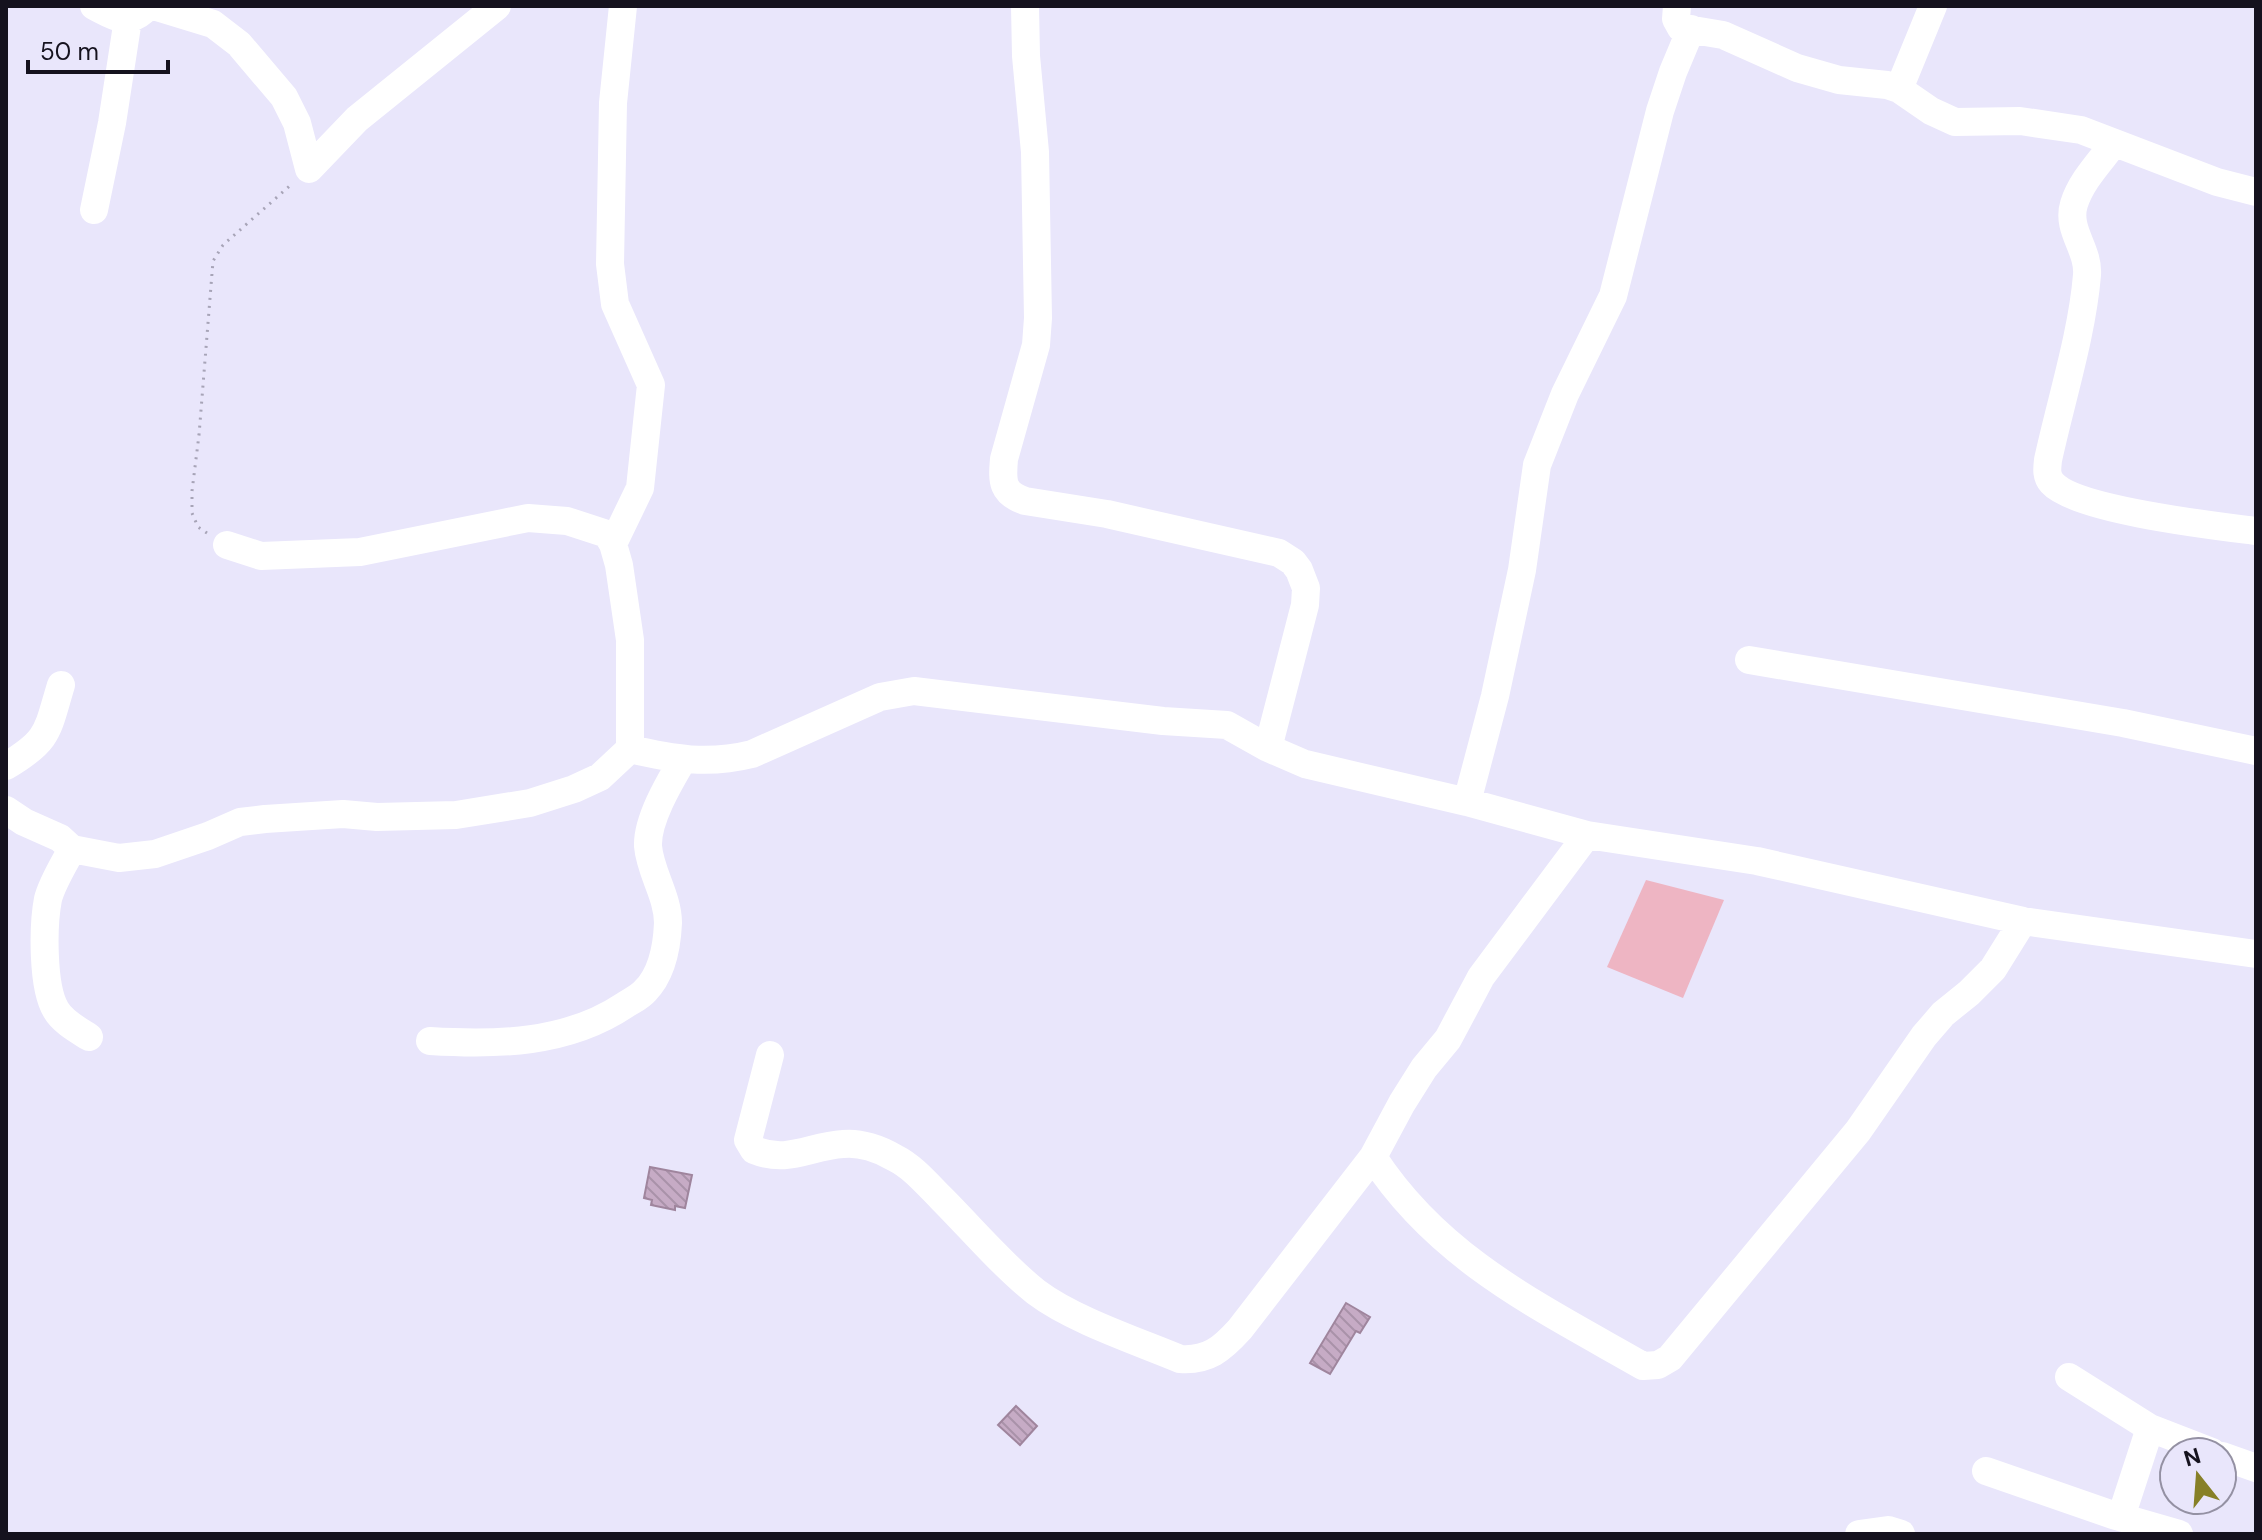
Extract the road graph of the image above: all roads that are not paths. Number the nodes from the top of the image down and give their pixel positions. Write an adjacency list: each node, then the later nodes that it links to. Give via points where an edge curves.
1 (94, 6): 6 (street, via 120,19)
2 (497, 6): 6 (street, via 357,119 309,169 284,97 239,44 213,24)
3 (623, 6): 13 (street, via 613,103 610,264 615,304 651,385 640,488)
4 (1025, 6): 17 (street, via 1038,318 1036,345 1004,459 1006,489 1025,501 1256,547 1293,562 1306,588 1305,605)
5 (1933, 6): 8 (street)
6 (143, 10): 11 (street)
7 (1684, 18): 8 (street, via 1811,72); 22 (street, via 1613,296 1537,465 1522,570)
8 (1899, 89): 9 (street, via 1955,122 2020,121 2081,130)
9 (2114, 143): 10 (street); 12 (street, via 2074,204 2074,232 2087,271 2046,471 2064,492 2128,511)
10 (2256, 192)
11 (94, 210)
12 (2256, 531)
13 (613, 544): 14 (street, via 607,534 582,525 528,518 360,552 261,556); 18 (street, via 630,640)
14 (227, 545)
15 (1749, 660): 19 (street, via 2123,723)
16 (61, 685): 21 (street, via 41,740)
17 (1268, 748): 20 (street, via 1236,727 1219,723 914,691 880,697 752,754); 22 (street, via 1305,764)
18 (630, 749): 20 (street); 25 (street, via 600,777 530,803 456,815 343,814 240,822 155,854 119,858)
19 (2256, 751)
20 (682, 761): 29 (street, via 649,833 668,919 665,956 646,991 615,1012 558,1035 489,1045)
21 (6, 766)
22 (1467, 802): 24 (street)
23 (6, 810): 25 (street)
24 (1587, 835): 26 (street, via 1757,861); 31 (street, via 1481,977)
25 (72, 849): 28 (street, via 48,897 45,947 55,1010)
26 (2023, 921): 27 (street); 31 (street, via 1993,969 1924,1036 1858,1131 1670,1358 1658,1365 1643,1366 1474,1264 1433,1232)
27 (2256, 954)
28 (89, 1037)
29 (430, 1041)
30 (770, 1055): 31 (street, via 748,1140 754,1150 788,1156 853,1144 895,1158 1037,1293 1180,1359 1195,1360 1223,1348)
31 (1373, 1157)
32 (2069, 1377): 33 (street)
33 (2150, 1428): 34 (street); 36 (street)
34 (2171, 1436)
35 (1986, 1471): 36 (street)
36 (2113, 1522): 39 (street)
37 (1859, 1534): 38 (street)
38 (1901, 1534)
39 (2179, 1534)

